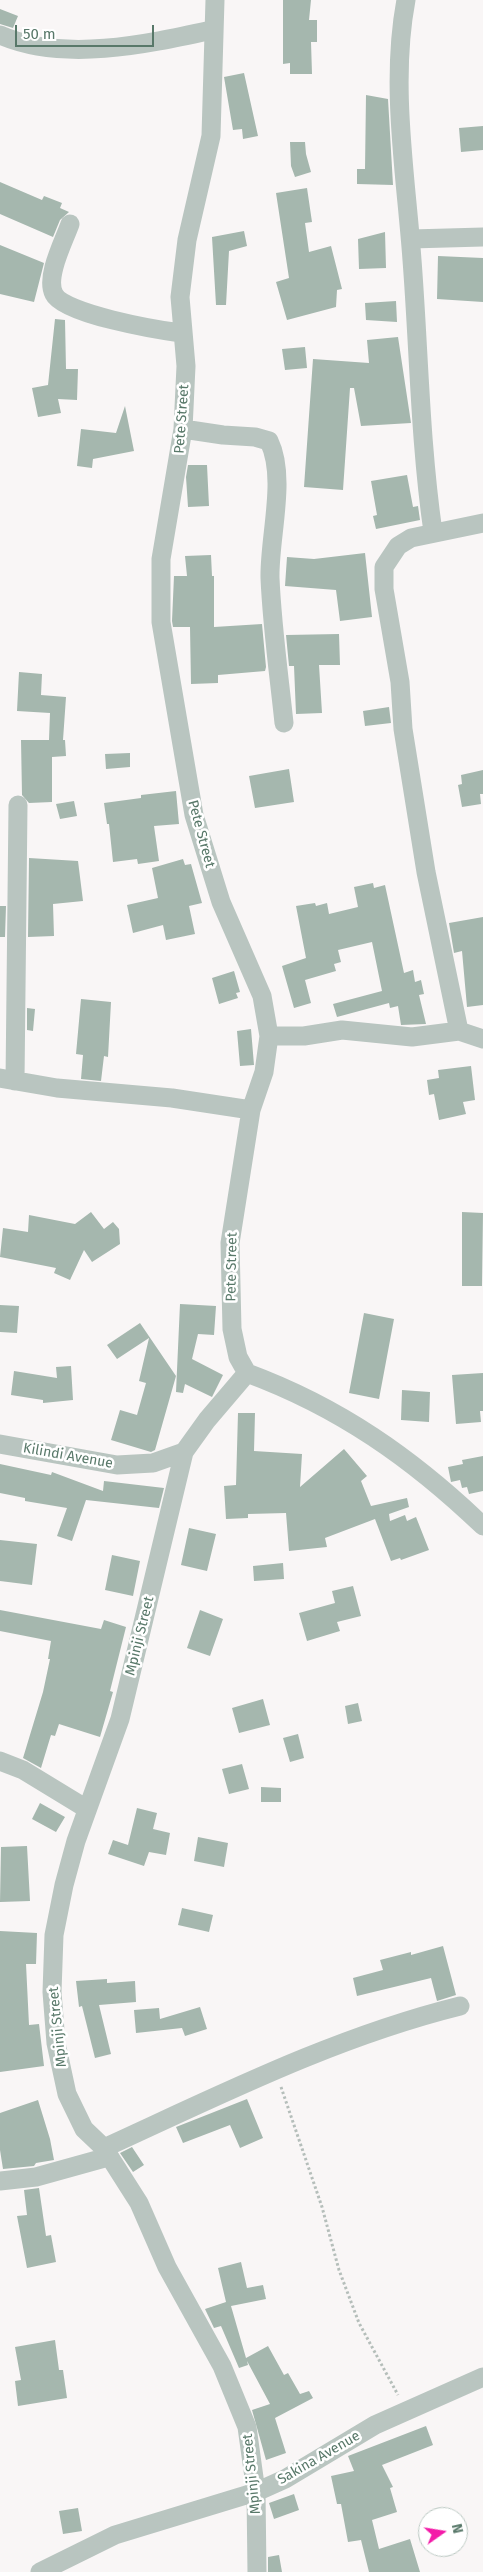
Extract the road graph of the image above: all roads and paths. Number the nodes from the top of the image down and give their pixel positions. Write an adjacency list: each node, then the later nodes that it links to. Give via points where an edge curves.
1 (214, 0): 3 (street, Pete Street)
2 (406, 0): 7 (street, via 401,50 401,157)
3 (212, 30): 4 (street, via 140,45 82,48 46,46); 8 (street, Pete Street, via 211,136 187,240 180,297)
4 (0, 35)
5 (70, 224): 8 (street, via 51,280 54,295 81,311 144,328)
6 (483, 237): 7 (street)
7 (411, 239): 11 (street, via 424,454)
8 (181, 333): 9 (street, Pete Street, via 186,366)
9 (183, 429): 12 (street, via 255,437 269,442 274,453 276,482 270,577); 15 (street, Pete Street, via 162,559 161,622 194,815 221,902 262,996)
10 (483, 524): 11 (street)
11 (433, 532): 14 (street, via 411,538 390,554 384,567 384,589 400,682 402,729 426,872)
12 (284, 723)
13 (18, 805): 17 (street)
14 (459, 1031): 15 (street, via 412,1037 342,1030 304,1036); 16 (street)
15 (269, 1036): 18 (street, Pete Street, via 264,1072)
16 (483, 1039)
17 (7, 1080): 18 (street)
18 (252, 1110): 19 (street, Pete Street, via 230,1242 232,1329 238,1357)
19 (247, 1373): 21 (street); 22 (street, via 288,1388 340,1415 441,1486)
20 (0, 1444): 21 (street, Kilindi Avenue, via 117,1466 153,1464)
21 (184, 1452): 24 (street, Mpinji Street, via 120,1719)
22 (483, 1526)
23 (0, 1761): 24 (street, via 23,1770)
24 (87, 1809): 27 (street, Mpinji Street, via 64,1885 56,1927 52,1992 56,2042 67,2094 84,2129)
25 (460, 2006): 26 (street, via 352,2038)
26 (276, 2070): 27 (street); 30 (path, via 359,2323)
27 (106, 2153): 28 (street, via 36,2177); 31 (street, Mpinji Street, via 139,2203 167,2267 222,2366 247,2427)
28 (0, 2181)
29 (483, 2377): 30 (street, Sakina Avenue)
30 (406, 2412): 31 (street, Sakina Avenue)
31 (256, 2492): 32 (street, Sakina Avenue, via 115,2535); 33 (street, Mpinji Street)
32 (40, 2572)
33 (257, 2572)

